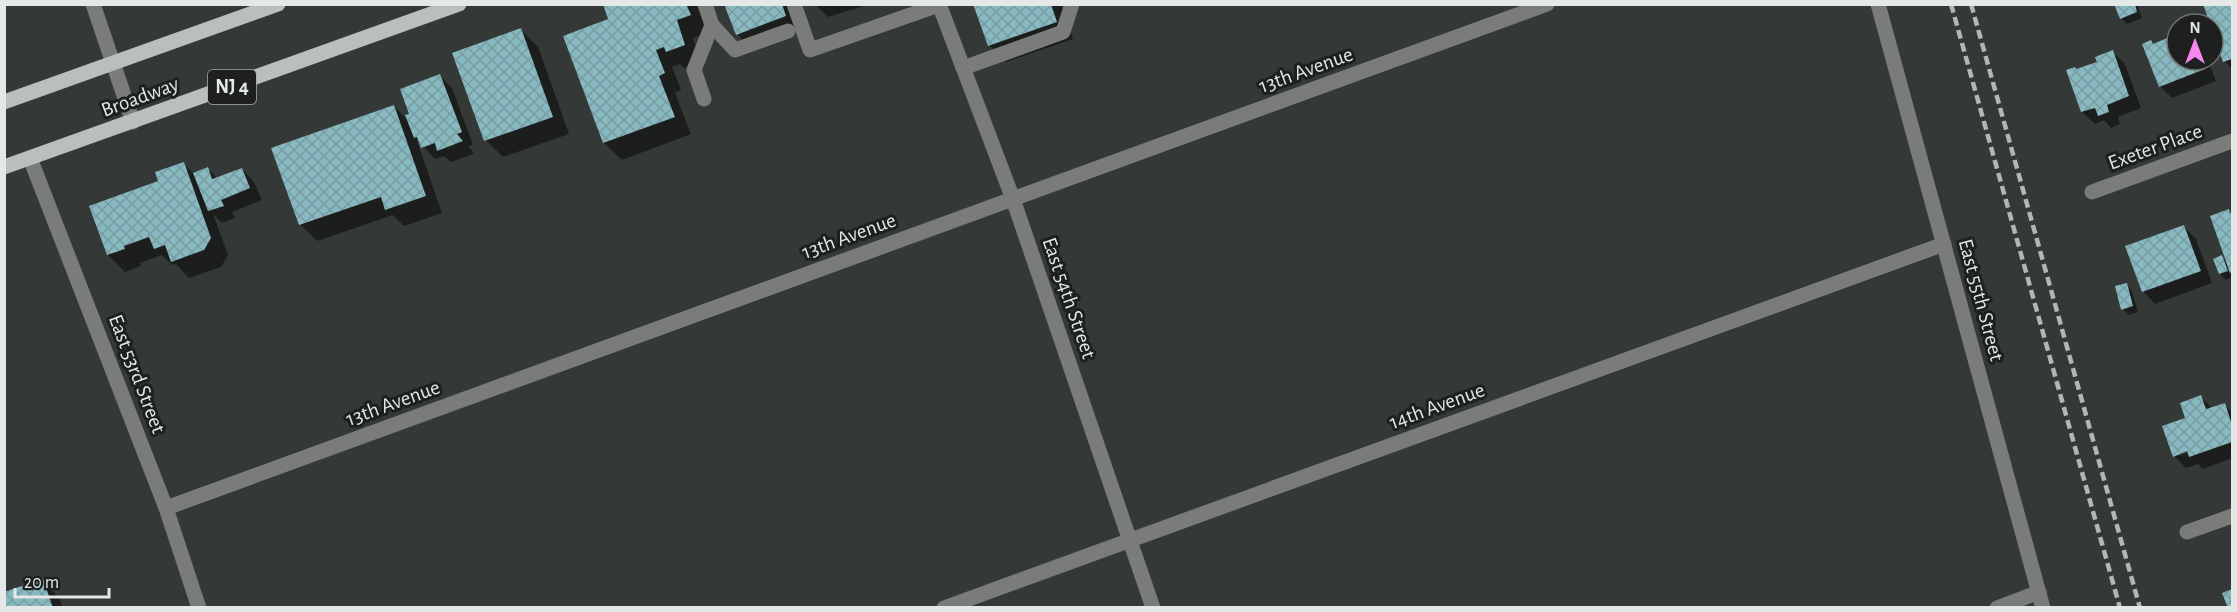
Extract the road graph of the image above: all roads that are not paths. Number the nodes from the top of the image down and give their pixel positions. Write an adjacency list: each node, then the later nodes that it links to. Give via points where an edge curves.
1 (93, 4): 12 (street)
2 (278, 4): 12 (main road, Broadway)
3 (459, 4): 16 (main road, Broadway / NJ 4)
4 (705, 4): 10 (street)
5 (794, 4): 9 (street, via 810,50)
6 (1072, 4): 13 (street, via 1063,32)
7 (1547, 4): 21 (street, 13th Avenue)
8 (1878, 4): 22 (street, East 55th Street)
9 (939, 5): 13 (street, East 54th Street)
10 (712, 25): 11 (street, via 735,50); 14 (street, via 694,70)
11 (788, 31)
12 (113, 64): 15 (main road, Broadway); 16 (street)
13 (963, 68): 21 (street, East 54th Street)
14 (704, 99)
15 (4, 102)
16 (133, 122): 18 (main road, Broadway / NJ 4)
17 (2232, 141): 20 (street, Exeter Place)
18 (30, 158): 19 (main road, Broadway / NJ 4); 23 (street, East 53rd Street)
19 (4, 167)
20 (2092, 192)
21 (1013, 199): 23 (street, 13th Avenue); 26 (street, East 54th Street)
22 (1944, 244): 26 (street, 14th Avenue); 27 (street, East 55th Street)
23 (166, 508): 28 (street, East 53rd Street)
24 (2232, 516): 25 (street)
25 (2187, 532)
26 (1129, 541): 29 (street, 14th Avenue); 30 (street, East 54th Street)
27 (2041, 600): 31 (street)
28 (199, 608)
29 (944, 608)
30 (1153, 608)
31 (1997, 608)

